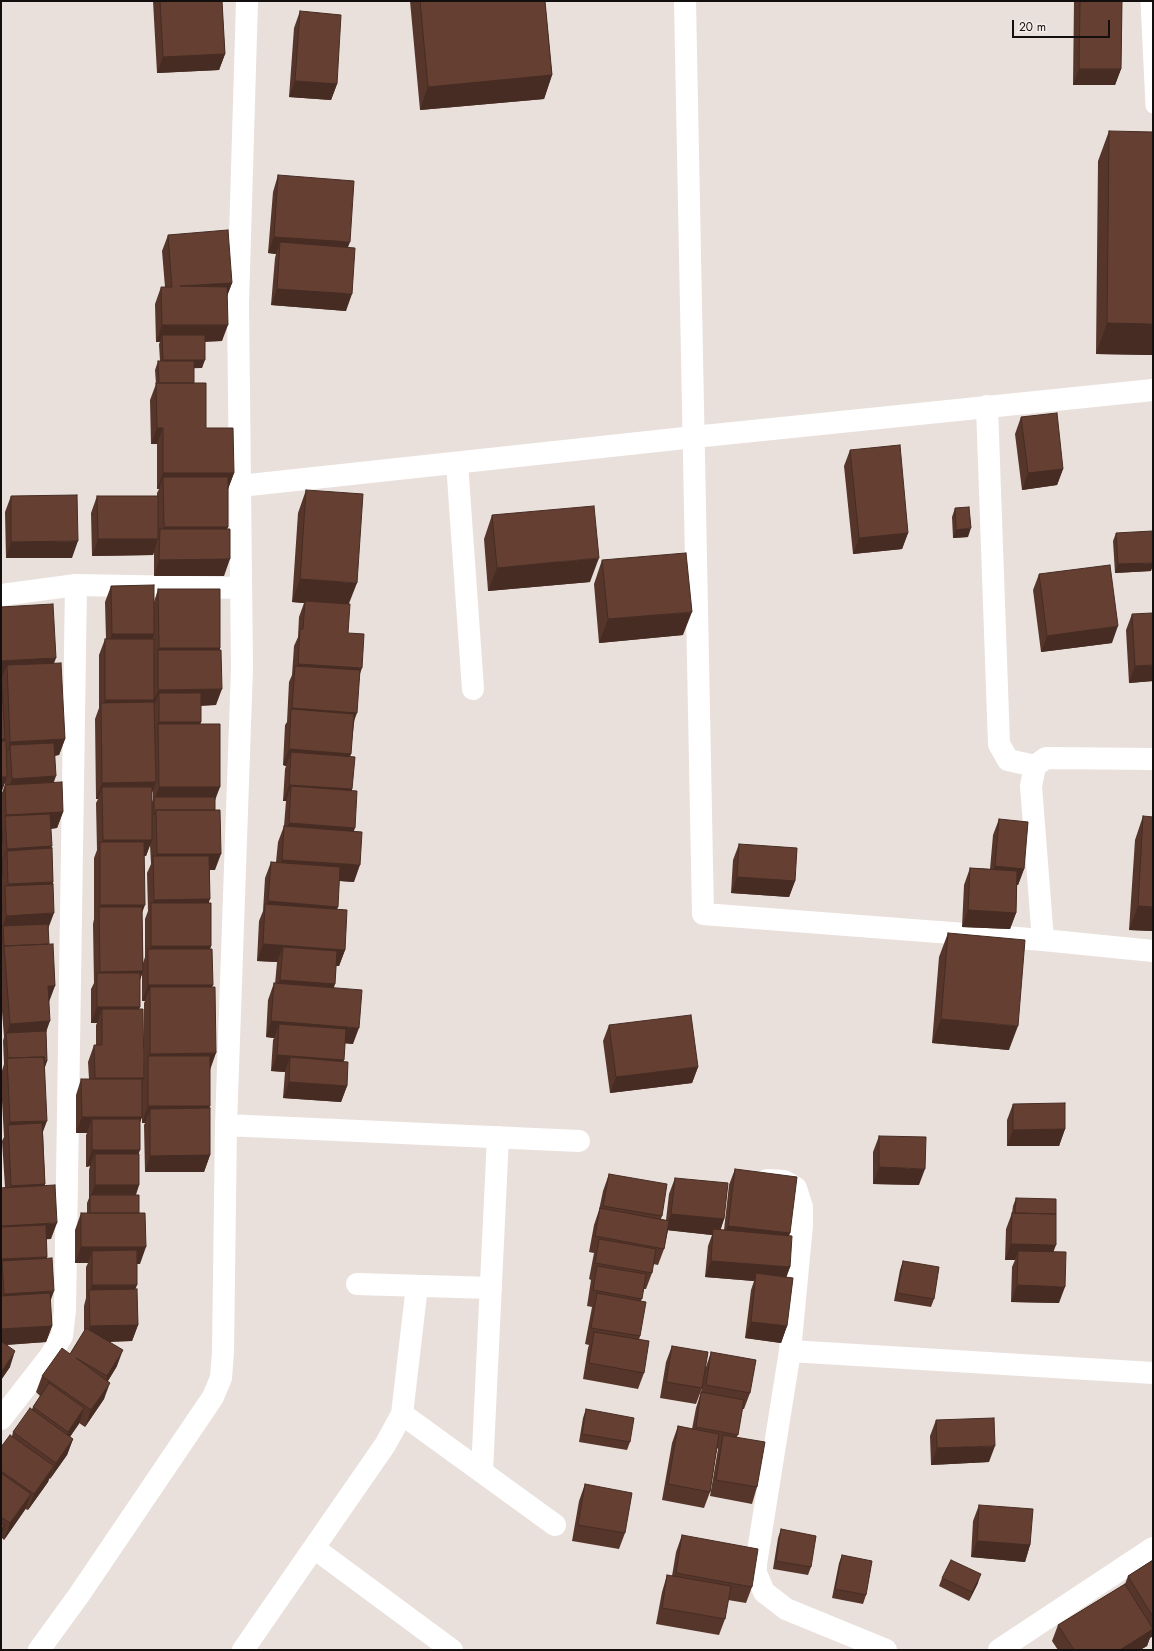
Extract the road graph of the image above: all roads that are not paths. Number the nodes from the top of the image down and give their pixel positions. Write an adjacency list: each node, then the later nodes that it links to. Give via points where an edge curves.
1 (247, 1): 9 (street, via 238,304)
2 (685, 1): 7 (street)
3 (1148, 1): 4 (lane)
4 (1153, 106)
5 (1153, 390): 6 (street)
6 (987, 406): 7 (street); 15 (street, via 998,744 1008,760)
7 (694, 437): 8 (street); 16 (street, via 703,914)
8 (457, 463): 9 (street); 13 (street)
9 (240, 486): 11 (street)
10 (76, 585): 11 (street); 12 (street); 28 (street, via 65,1310 62,1336 51,1355)
11 (241, 588): 18 (street, via 241,676)
12 (1, 595)
13 (473, 689)
14 (1153, 759): 15 (street, via 1046,758)
15 (1035, 766): 16 (street, via 1031,786)
16 (1043, 940): 17 (street)
17 (1153, 951)
18 (226, 1126): 19 (street); 33 (street, via 221,1378 213,1396)
19 (498, 1137): 20 (street); 24 (street)
20 (578, 1141)
21 (745, 1178): 25 (street, via 784,1181 796,1188 800,1196 802,1224)
22 (357, 1284): 23 (street)
23 (417, 1286): 24 (street); 27 (street)
24 (491, 1288): 29 (street)
25 (790, 1351): 26 (street); 36 (street, via 756,1564 759,1582 768,1596 786,1608)
26 (1153, 1373)
27 (402, 1414): 29 (street); 31 (street, via 385,1444)
28 (1, 1419)
29 (482, 1471): 30 (street)
30 (555, 1525)
31 (314, 1548): 34 (street); 35 (street)
32 (1153, 1548): 37 (street)
33 (39, 1650)
34 (243, 1650)
35 (452, 1650)
36 (886, 1650)
37 (999, 1650)

